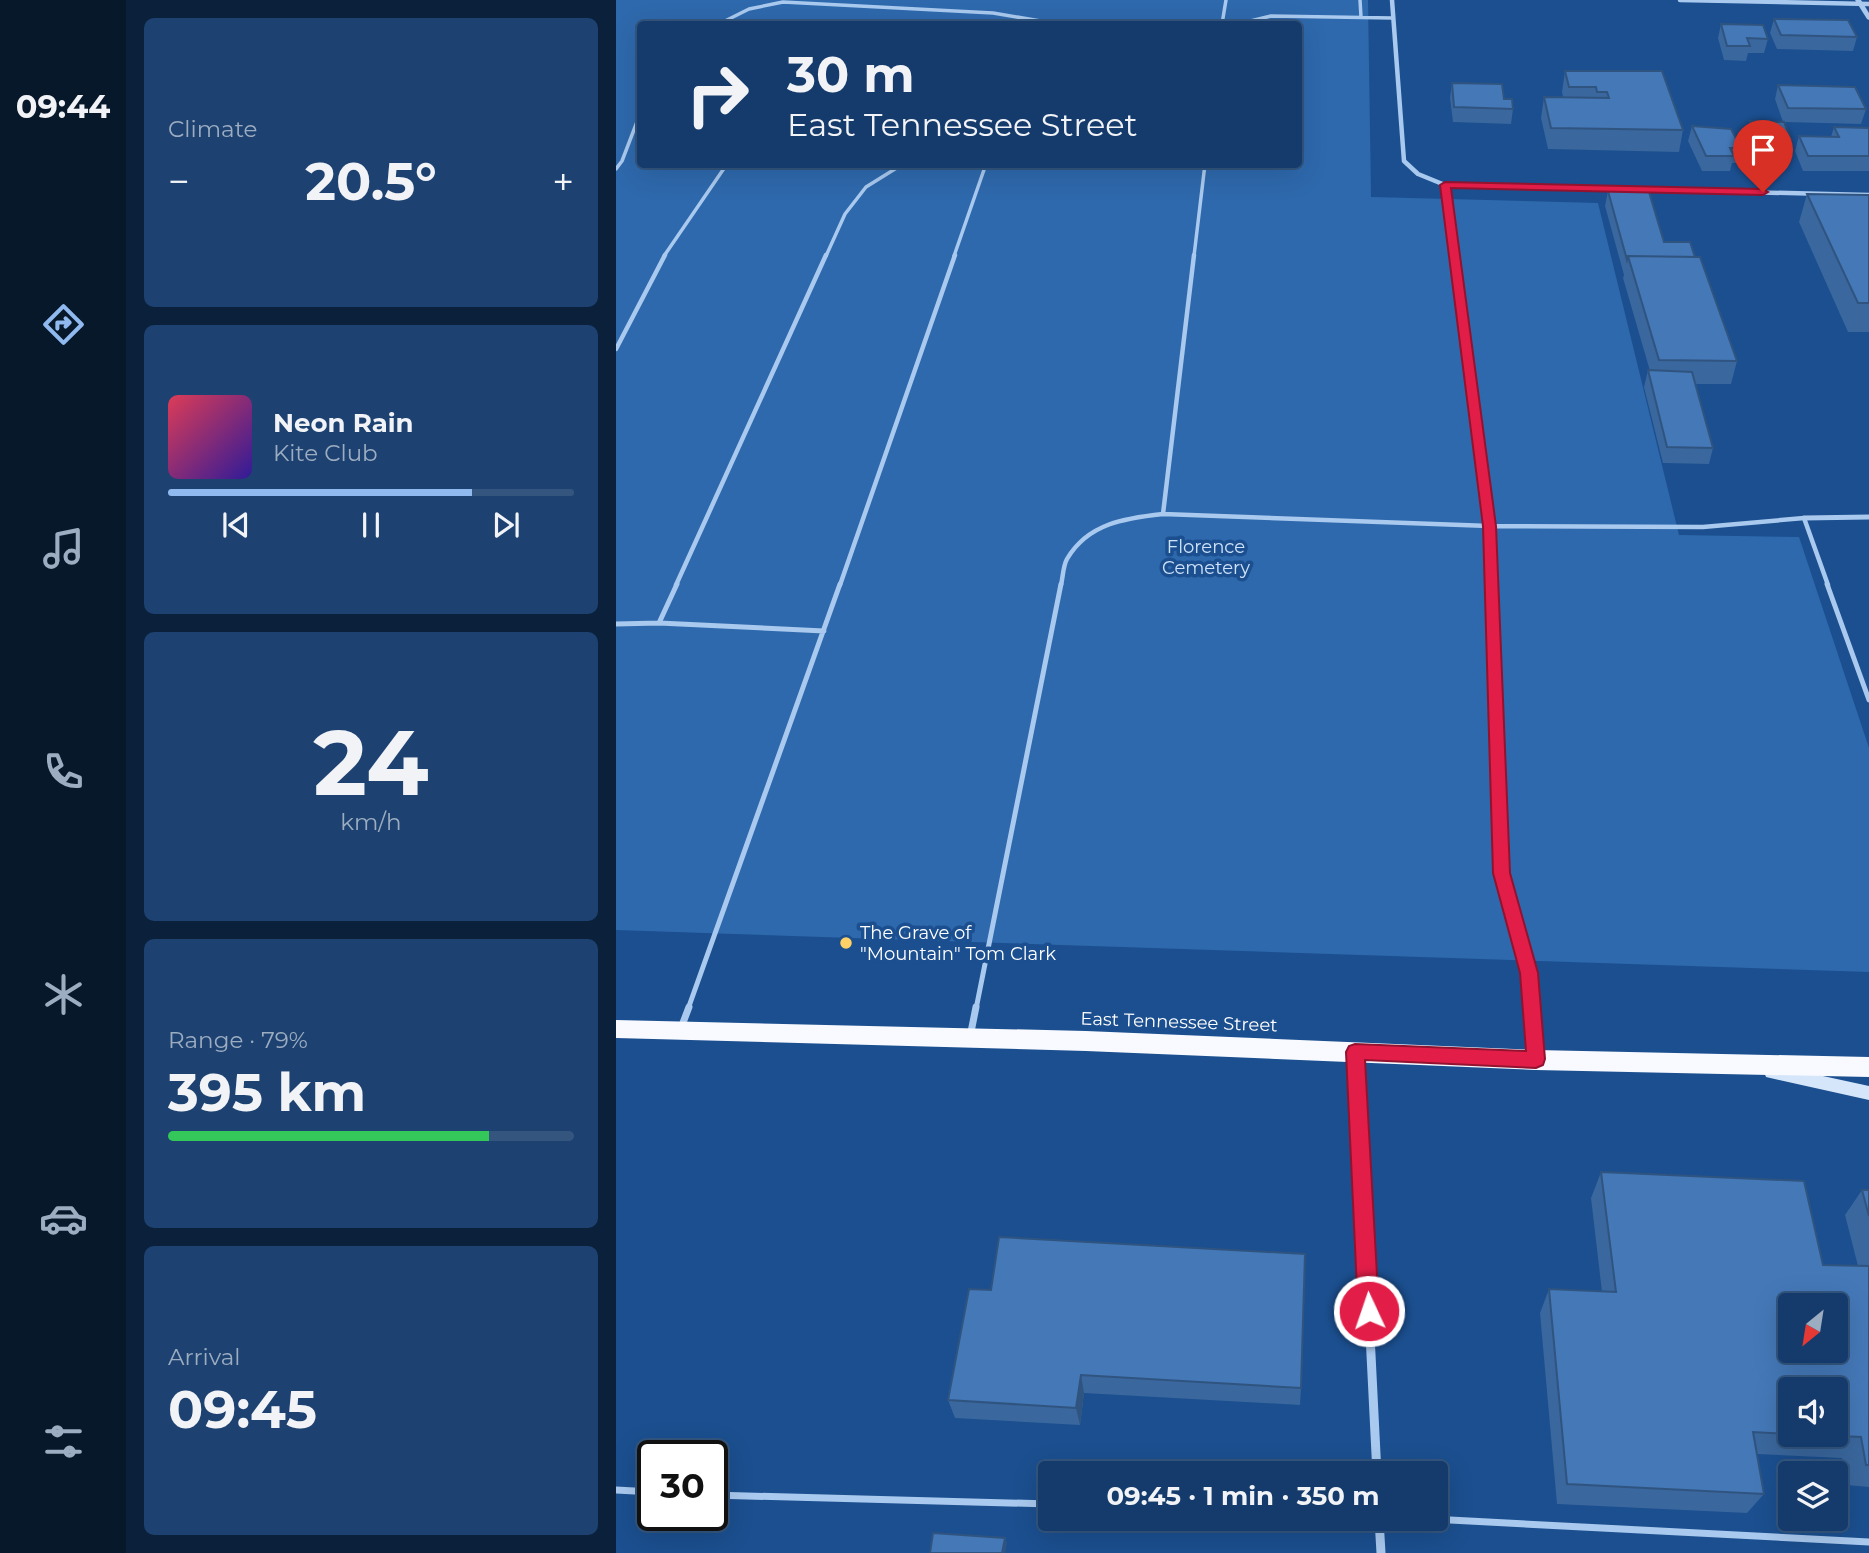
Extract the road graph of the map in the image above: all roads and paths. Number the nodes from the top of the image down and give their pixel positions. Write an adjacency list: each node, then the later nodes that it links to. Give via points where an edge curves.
1 (1226, 0): 12 (lane)
2 (1360, 0): 7 (lane)
3 (1392, 0): 8 (street)
4 (1680, 0): 5 (street)
5 (1859, 2): 6 (street); 9 (street)
6 (1869, 4)
7 (1361, 17): 8 (lane); 13 (lane, via 1271,16)
8 (1392, 18): 20 (street, via 1404,161 1418,174)
9 (1869, 18)
10 (724, 21): 11 (lane, via 761,5 783,2 993,13)
11 (1046, 21)
12 (1222, 21)
13 (1250, 21)
14 (637, 122): 19 (lane)
15 (724, 168): 22 (lane, via 682,225)
16 (897, 168): 27 (lane, via 866,187 845,214)
17 (985, 168): 29 (lane)
18 (1205, 168): 23 (lane)
19 (616, 169)
20 (1445, 185): 21 (street); 26 (lane)
21 (1869, 195)
22 (616, 349)
23 (1163, 514): 26 (lane); 33 (lane, via 1115,520 1088,534 1066,560)
24 (1869, 517): 25 (street)
25 (1804, 518): 26 (lane, via 1703,527); 30 (lane)
26 (1489, 526): 35 (lane, via 1501,873 1529,973)
27 (659, 623): 28 (lane); 29 (lane)
28 (616, 624)
29 (824, 631): 32 (lane)
30 (1869, 700)
31 (616, 1029): 32 (highway, East Tennessee Street)
32 (680, 1031): 33 (highway, East Tennessee Street)
33 (970, 1039): 34 (highway, East Tennessee Street)
34 (1355, 1052): 35 (highway, East Tennessee Street); 39 (street)
35 (1536, 1059): 36 (highway, East Tennessee Street)
36 (1740, 1065): 37 (highway, East Tennessee Street); 38 (main road, East Tennessee Street)
37 (1869, 1067)
38 (1869, 1093)
39 (1376, 1461)
40 (616, 1490): 41 (lane)
41 (637, 1491)
42 (728, 1495): 43 (lane)
43 (1038, 1504)
44 (1448, 1520): 46 (lane)
45 (1380, 1531): 47 (street)
46 (1869, 1542)
47 (1381, 1553)

